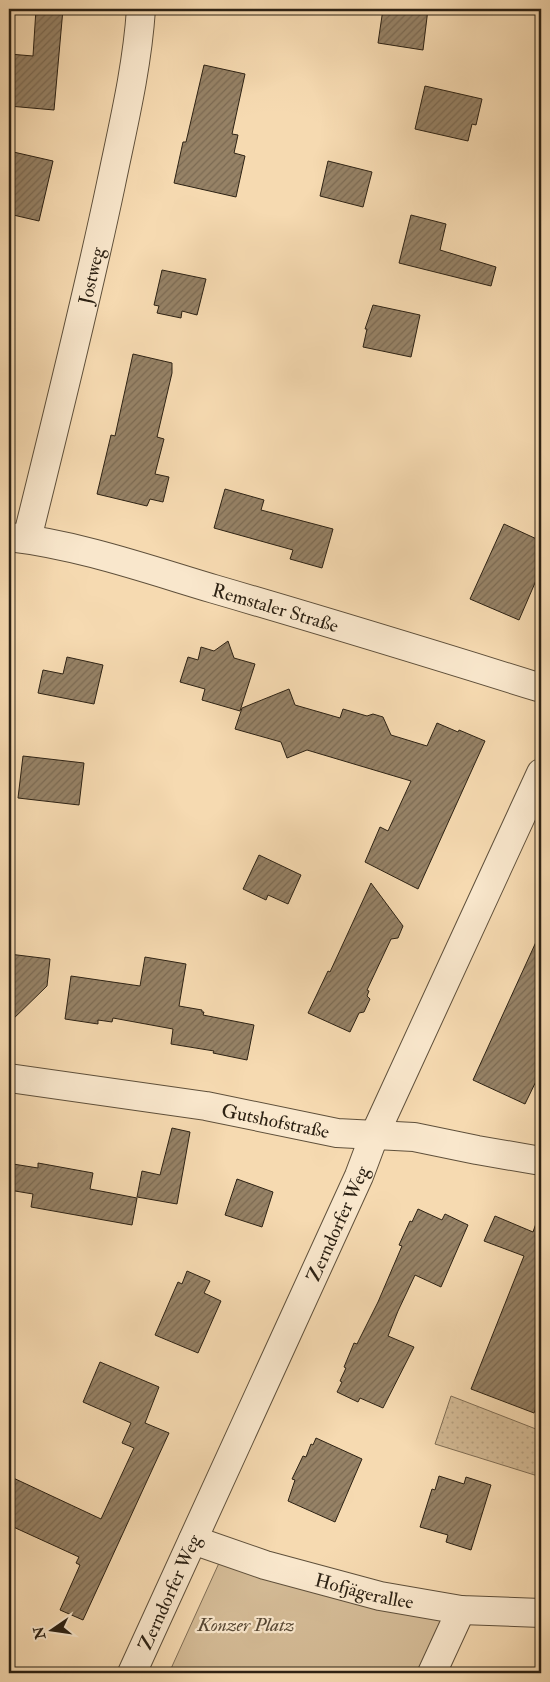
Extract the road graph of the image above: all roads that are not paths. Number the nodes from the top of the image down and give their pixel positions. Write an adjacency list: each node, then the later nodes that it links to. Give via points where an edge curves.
1 (141, 9): 2 (street, Jostweg, via 134,73 100,237)
2 (18, 538): 3 (street, Remstaler Straße, via 145,568)
3 (541, 688)
4 (541, 773): 6 (street, Zerndorfer Weg)
5 (9, 1078): 6 (street, Gutshofstraße, via 206,1106 336,1133)
6 (374, 1136): 7 (street, Gutshofstraße, via 414,1136); 8 (street, Zerndorfer Weg, via 359,1176)
7 (541, 1161)
8 (193, 1540): 9 (street, Hofjägerallee, via 265,1565 380,1596); 11 (street, Zerndorfer Weg)
9 (461, 1610): 10 (street, Hofjägerallee); 12 (street)
10 (541, 1613)
11 (132, 1673)
12 (432, 1673)

